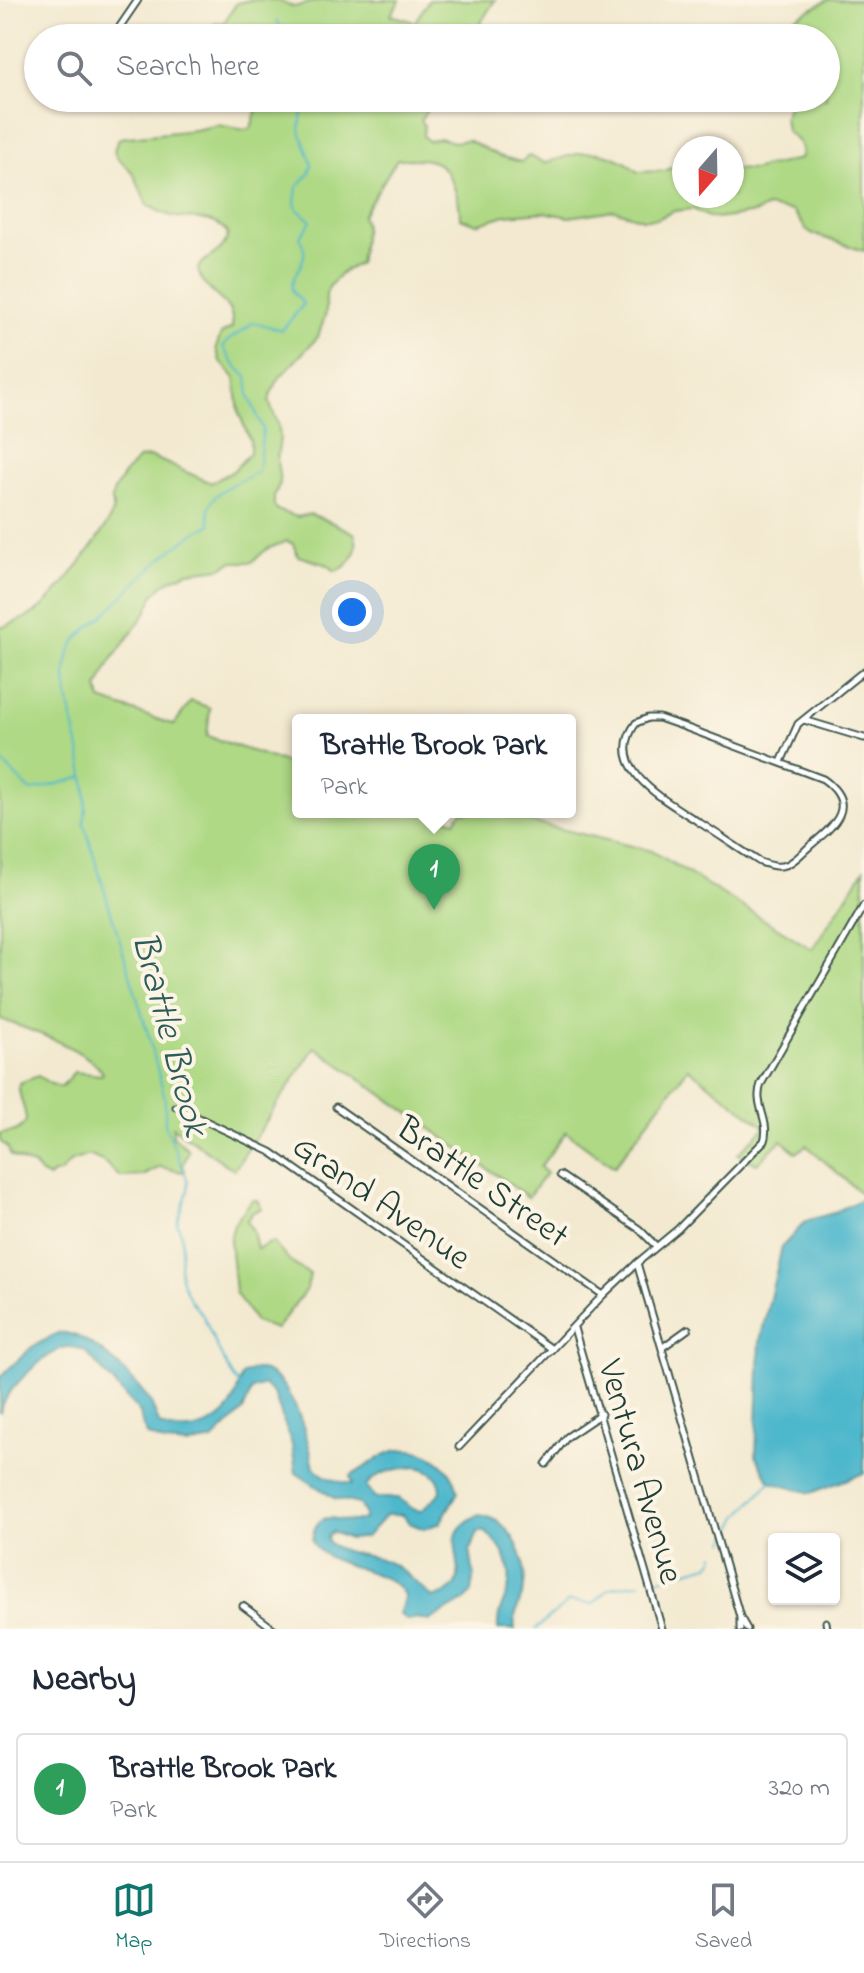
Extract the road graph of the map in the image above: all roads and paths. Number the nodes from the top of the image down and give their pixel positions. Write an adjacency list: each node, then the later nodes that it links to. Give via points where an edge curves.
1 (138, 0): 2 (street)
2 (122, 24)
3 (864, 671): 4 (street)
4 (803, 720): 5 (street); 6 (street)
5 (864, 738)
6 (781, 762): 6 (street, via 832,786 841,810 833,829 788,864 774,866 653,793 628,761 626,744 636,723 659,718)
7 (864, 905): 11 (street, via 761,1084 758,1100 765,1139)
8 (176, 1107): 17 (street, Grand Avenue, via 271,1152)
9 (336, 1107): 13 (street, Brattle Street)
10 (560, 1175): 11 (street)
11 (656, 1246): 12 (street)
12 (637, 1263): 13 (street); 16 (street)
13 (603, 1295): 14 (street)
14 (574, 1328): 17 (street); 18 (street, Ventura Avenue)
15 (688, 1329): 16 (street)
16 (663, 1347): 22 (street)
17 (552, 1349): 19 (street)
18 (601, 1414): 20 (street, via 567,1437); 24 (street, Ventura Avenue)
19 (459, 1447)
20 (546, 1464)
21 (243, 1606): 23 (street)
22 (740, 1617): 25 (street); 26 (street)
23 (274, 1629)
24 (662, 1629)
25 (740, 1629)
26 (747, 1629)

